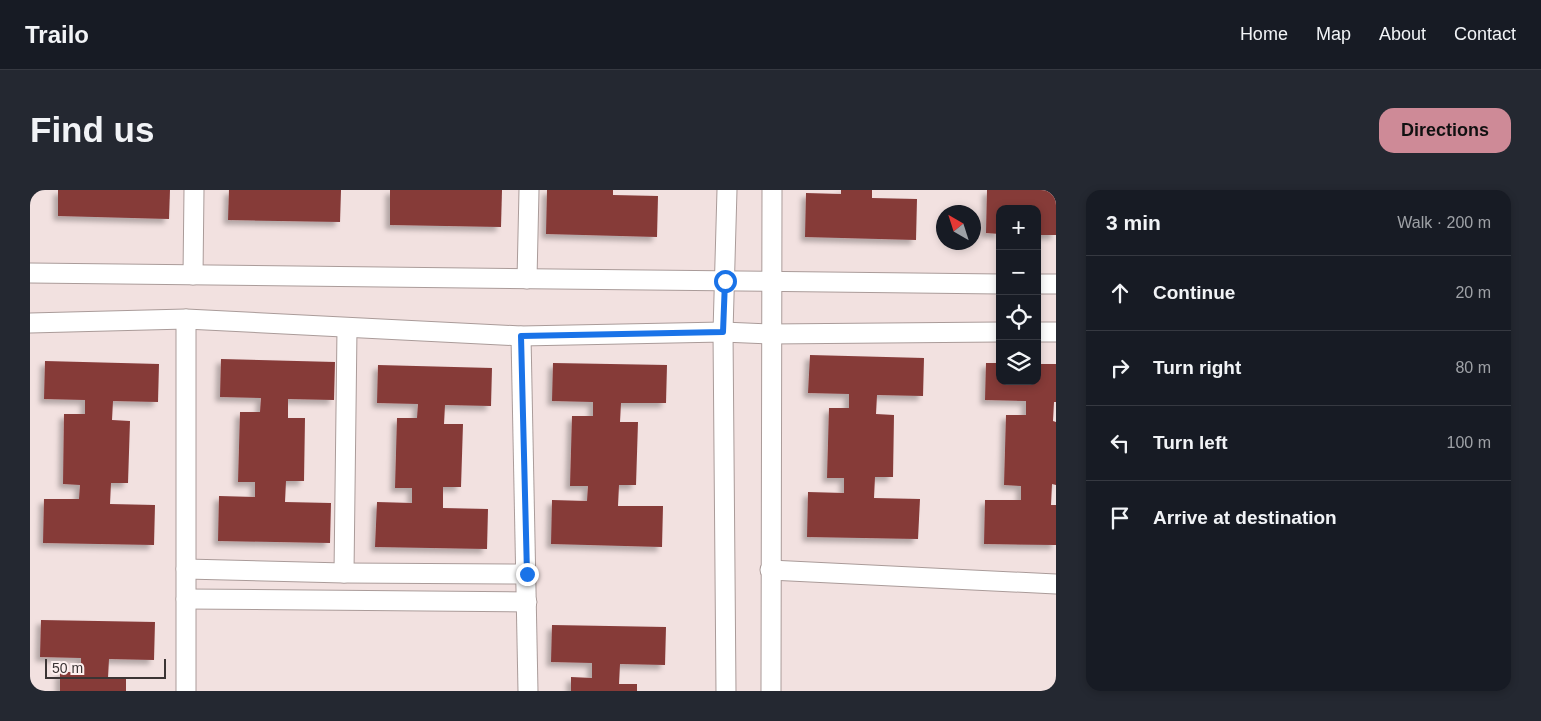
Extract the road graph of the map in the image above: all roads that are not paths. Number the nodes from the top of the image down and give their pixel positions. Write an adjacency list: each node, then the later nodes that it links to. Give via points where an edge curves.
1 (194, 190): 6 (street)
2 (529, 190): 7 (street)
3 (727, 190): 8 (street)
4 (772, 190): 9 (street)
5 (30, 273): 6 (street)
6 (193, 275): 7 (street)
7 (527, 279): 8 (street)
8 (725, 281): 9 (street); 16 (street)
9 (771, 281): 10 (street); 20 (street)
10 (996, 284)
11 (1041, 284): 12 (street)
12 (1056, 284)
13 (186, 319): 14 (street); 15 (street); 22 (street)
14 (30, 323)
15 (347, 329): 21 (street); 24 (street)
16 (723, 332): 20 (street); 21 (street); 31 (street)
17 (996, 332): 20 (street)
18 (1041, 332): 19 (street)
19 (1056, 332)
20 (770, 334): 23 (street)
21 (521, 336): 25 (street)
22 (186, 569): 24 (street); 27 (street)
23 (770, 570): 26 (street); 32 (street)
24 (344, 573): 25 (street)
25 (527, 574): 28 (street)
26 (1056, 584)
27 (186, 599): 28 (street); 29 (street)
28 (527, 602): 30 (street)
29 (186, 691)
30 (528, 691)
31 (726, 691)
32 (771, 691)

